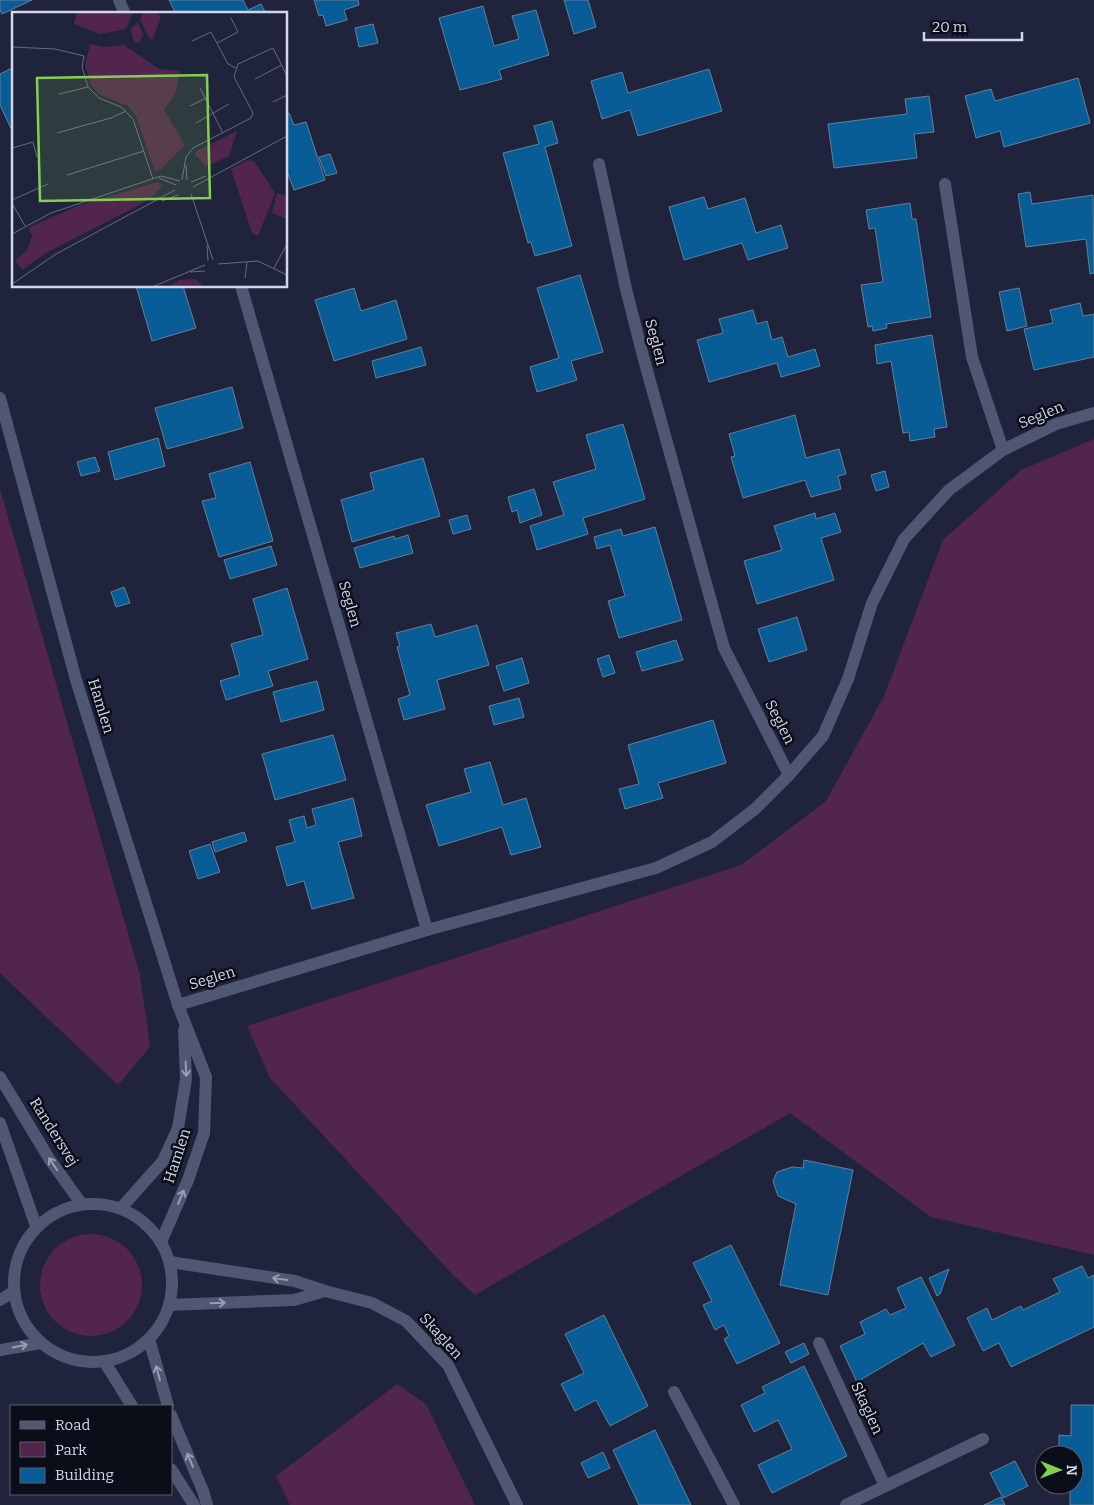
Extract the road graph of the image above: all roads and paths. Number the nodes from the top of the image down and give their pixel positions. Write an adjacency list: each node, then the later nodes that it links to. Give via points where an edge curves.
1 (119, 0): 2 (street)
2 (124, 12)
3 (599, 164): 9 (street, Seglen, via 643,356 724,648)
4 (944, 184): 8 (street, via 972,357)
5 (242, 288): 10 (street, Seglen)
6 (0, 398): 11 (street, Hamlen, via 76,680)
7 (1094, 413): 8 (street, Seglen, via 1056,424)
8 (1003, 450): 9 (street, Seglen, via 949,490 904,539 872,603 848,679 823,736)
9 (790, 775): 10 (street, Seglen, via 755,809 712,842 656,868)
10 (427, 930): 11 (street, Seglen)
11 (178, 1005): 12 (street, Hamlen)
12 (184, 1020): 16 (street, Hamlen, one-way to 16, via 186,1079 178,1128 163,1160); 18 (street, Hamlen, one-way to 12, via 204,1133 206,1077)
13 (0, 1077): 15 (street, Randersvej, one-way to 13)
14 (0, 1123): 17 (street)
15 (81, 1204): 16 (street, via 101,1203); 17 (street, via 57,1211)
16 (121, 1208): 18 (street, via 144,1221)
17 (36, 1226): 20 (street, via 22,1245 14,1268)
18 (161, 1242): 19 (street)
19 (170, 1262): 21 (street, Skaglen, one-way to 19, via 296,1281); 23 (street)
20 (13, 1292): 22 (street); 25 (street, via 27,1328)
21 (325, 1292): 23 (street, Skaglen, one-way to 21, via 294,1300); 38 (street, Skaglen, via 372,1303 406,1321 448,1365)
22 (0, 1300)
23 (169, 1305): 24 (street)
24 (149, 1339): 28 (street, via 121,1357); 31 (street, one-way to 24)
25 (41, 1343): 27 (street, one-way to 25); 28 (street, via 70,1359)
26 (819, 1343): 35 (street, Skaglen)
27 (0, 1350)
28 (104, 1361): 30 (street)
29 (674, 1392): 39 (street)
30 (131, 1405)
31 (168, 1405)
32 (172, 1417): 37 (street, one-way to 32)
33 (983, 1439): 35 (street)
34 (172, 1471): 36 (street)
35 (886, 1486): 40 (street)
36 (194, 1505)
37 (207, 1505)
38 (517, 1505)
39 (734, 1505)
40 (846, 1505)

